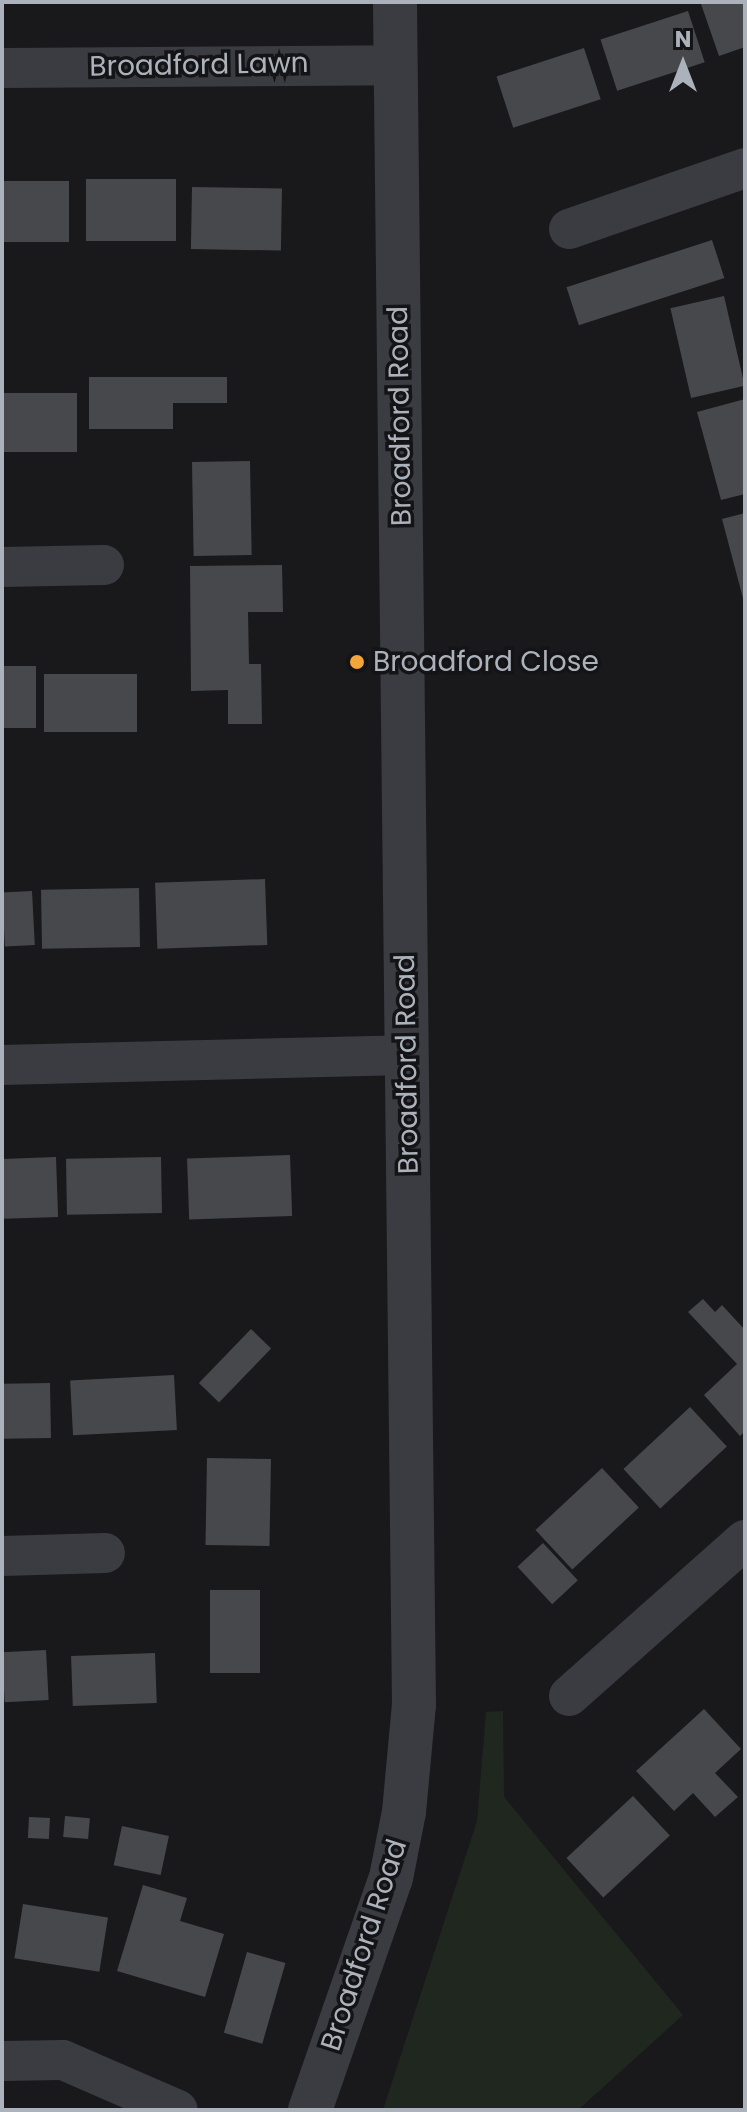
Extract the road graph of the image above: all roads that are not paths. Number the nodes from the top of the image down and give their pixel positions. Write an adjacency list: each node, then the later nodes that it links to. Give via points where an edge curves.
1 (395, 2): 2 (street, Broadford Road)
2 (396, 65): 3 (street, Broadford Lawn); 8 (street, Broadford Road)
3 (2, 68)
4 (745, 168): 5 (street)
5 (569, 229)
6 (104, 565): 7 (street)
7 (2, 567)
8 (406, 1055): 9 (street); 16 (street, Broadford Road, via 411,1759 391,1878)
9 (2, 1065)
10 (745, 1540): 13 (street)
11 (105, 1553): 12 (street)
12 (2, 1556)
13 (569, 1696)
14 (2, 2061): 15 (street, via 63,2060)
15 (178, 2110)
16 (310, 2110)

